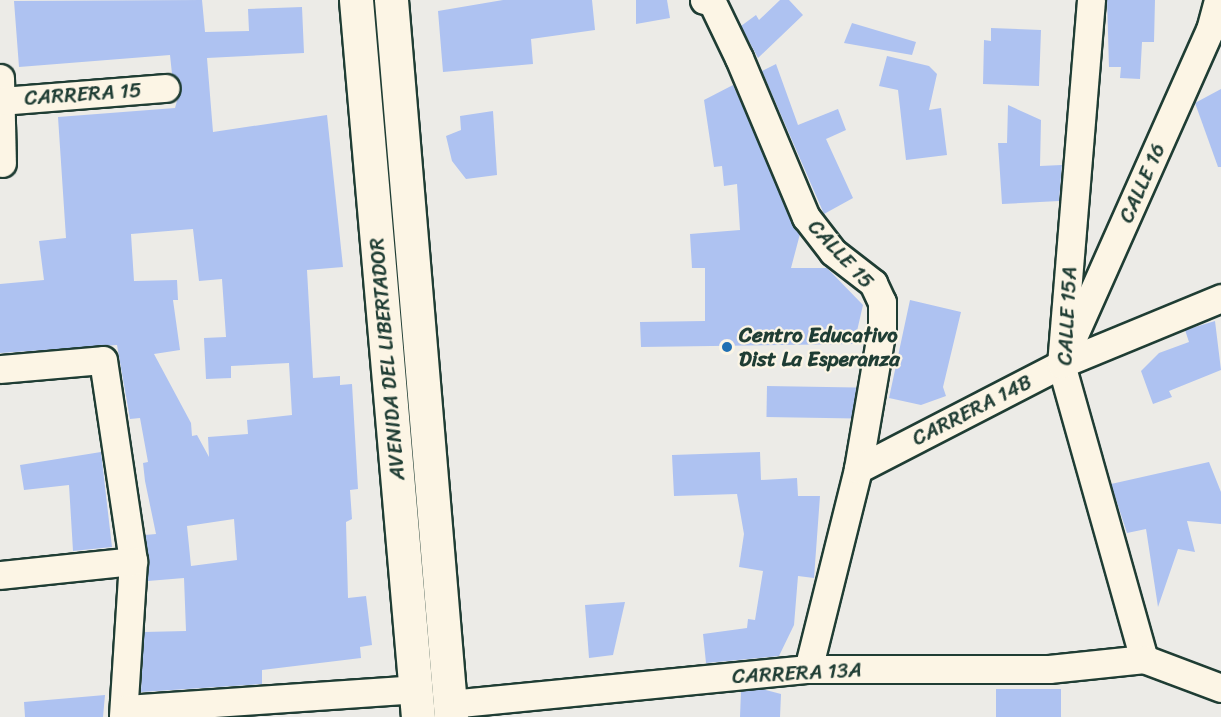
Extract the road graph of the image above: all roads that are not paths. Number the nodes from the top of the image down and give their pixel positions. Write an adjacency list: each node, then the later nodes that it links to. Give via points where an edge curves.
1 (356, 0): 18 (main road, AVENIDA DEL LIBERTADOR)
2 (391, 0): 19 (main road, AVENIDA DEL LIBERTADOR)
3 (704, 0): 12 (street, CALLE 15, via 712,2 739,58 806,217 833,252 873,283 882,302)
4 (1091, 0): 10 (street, CALLE 15A)
5 (1218, 0): 10 (street, CALLE 16, via 1210,30)
6 (165, 88): 7 (street, CARRERA 15)
7 (0, 93): 8 (street)
8 (2, 163)
9 (1221, 298): 10 (street, CARRERA 14B)
10 (1061, 364): 12 (street, CARRERA 14B); 15 (street, CALLE 15A)
11 (0, 369): 13 (street, via 103,360)
12 (858, 469): 16 (street, CALLE 15)
13 (133, 561): 14 (street); 20 (street)
14 (0, 575)
15 (1144, 659): 16 (street, CARRERA 13A, via 1049,669); 17 (street)
16 (808, 669): 19 (street, CARRERA 13A)
17 (1221, 688)
18 (416, 703): 20 (street)
19 (451, 710)
20 (124, 713)

